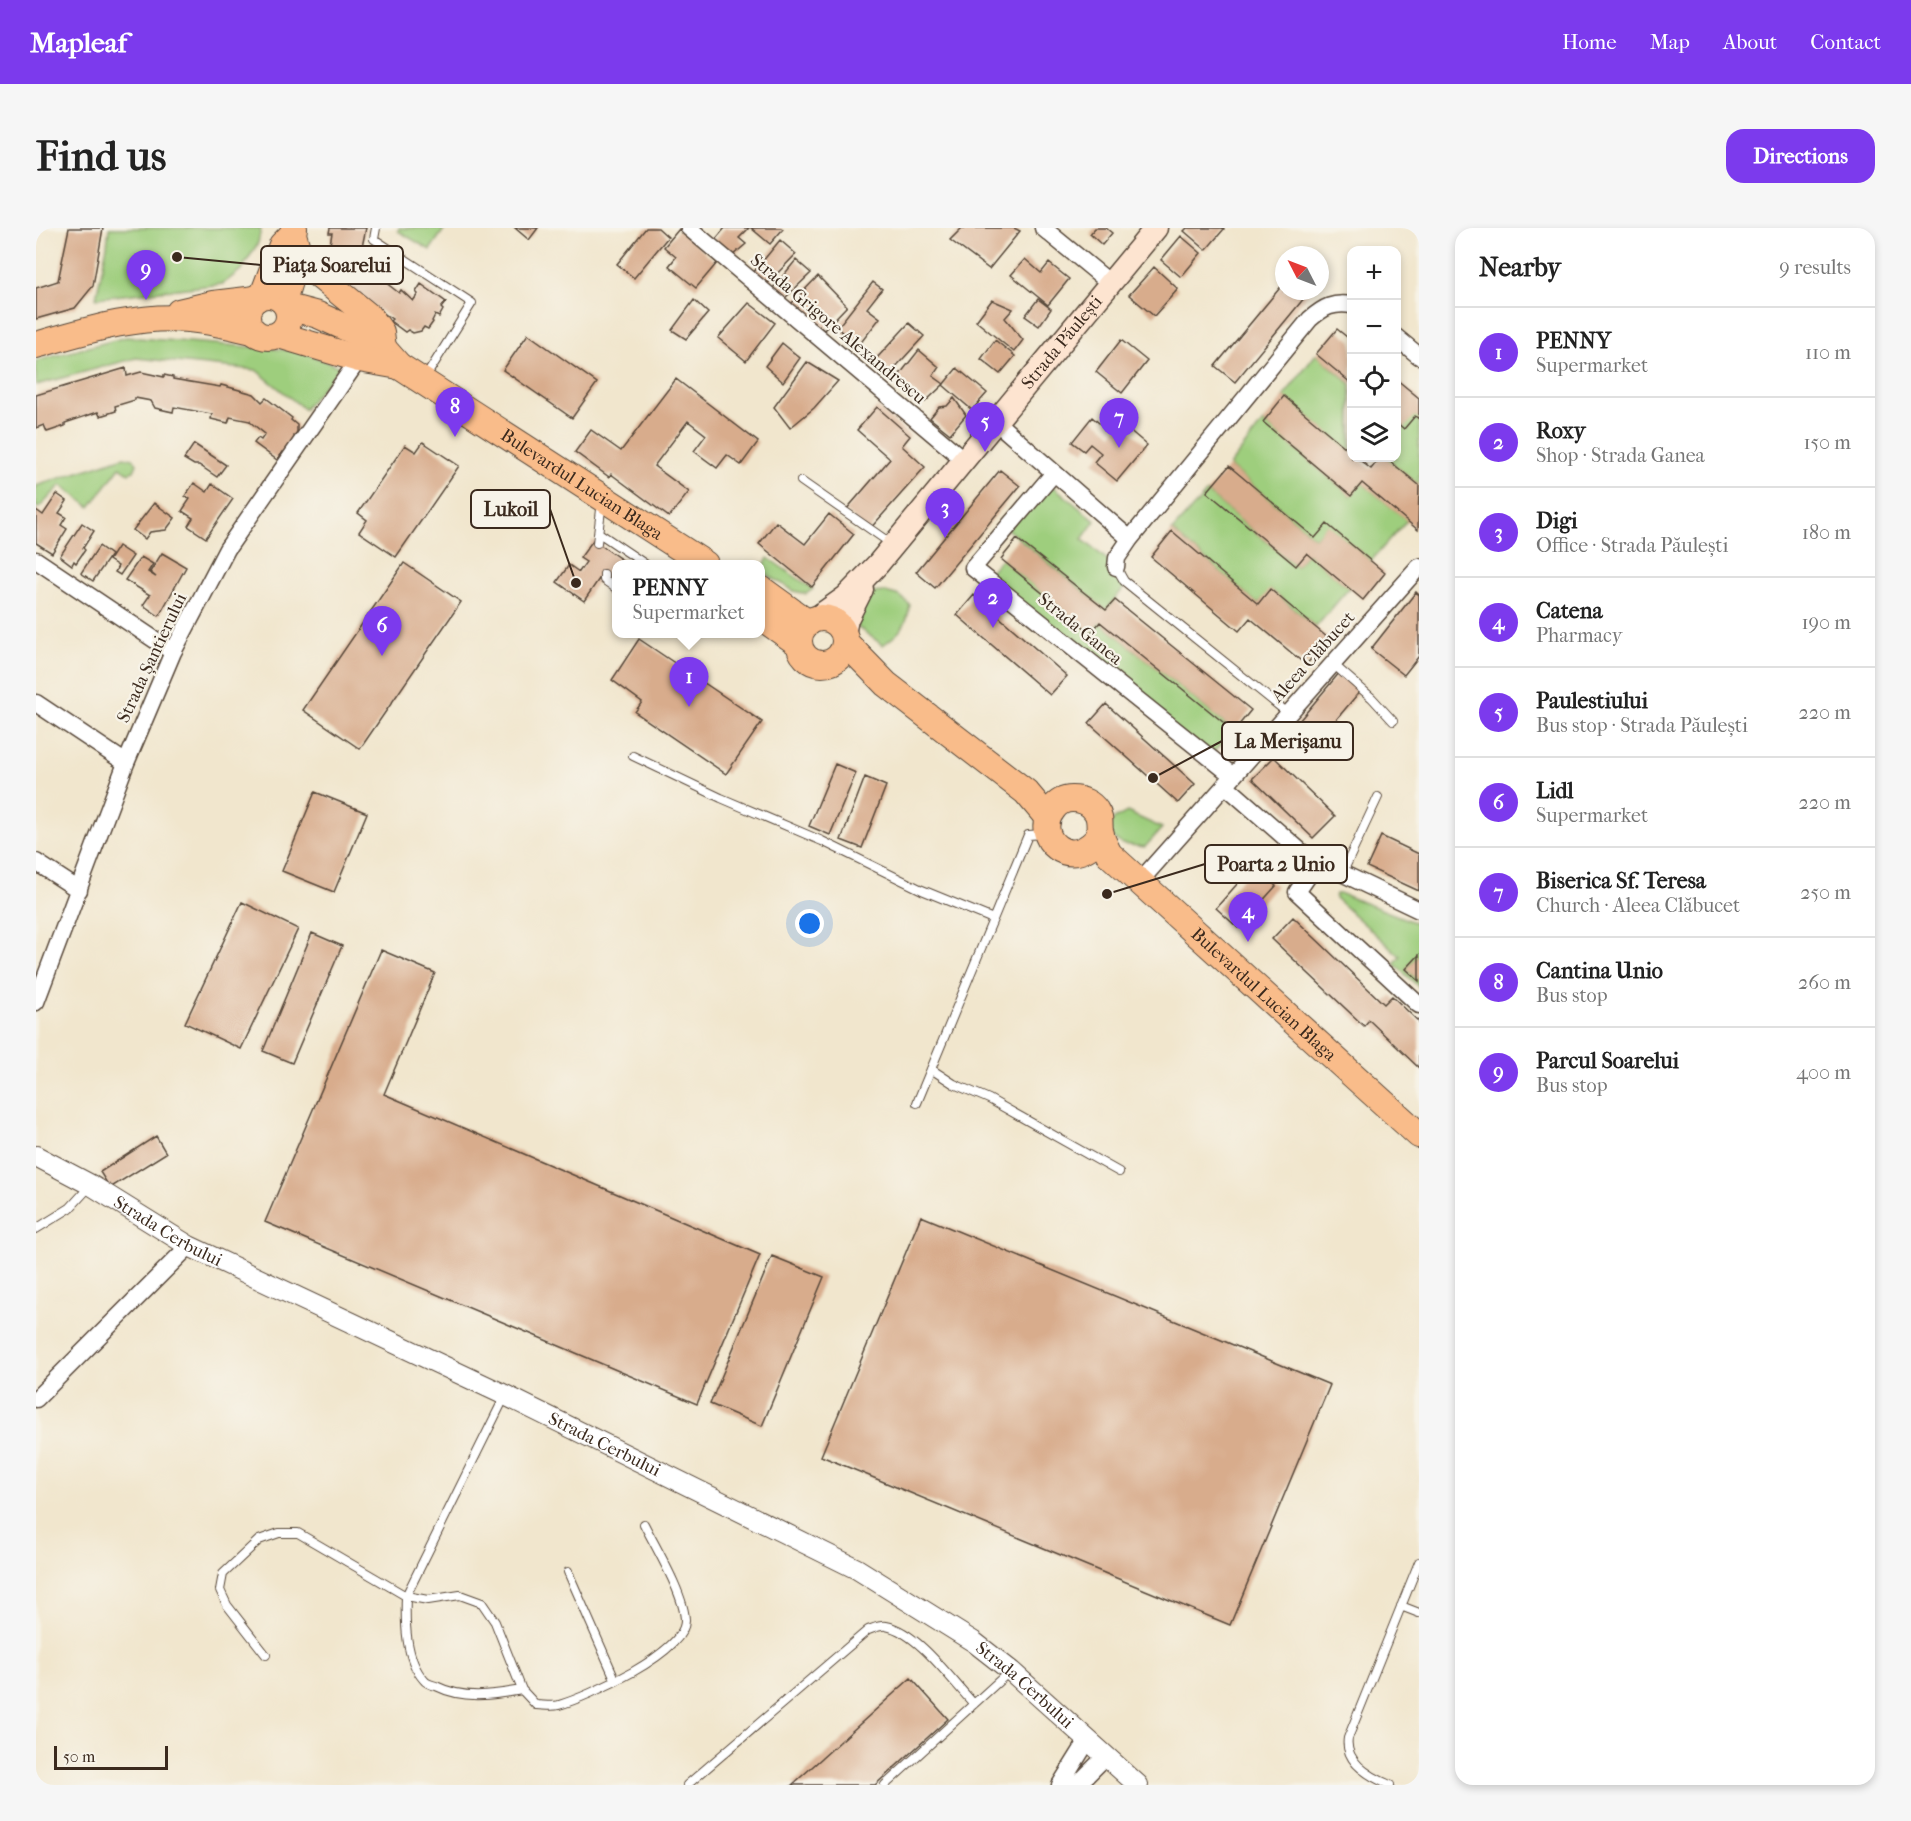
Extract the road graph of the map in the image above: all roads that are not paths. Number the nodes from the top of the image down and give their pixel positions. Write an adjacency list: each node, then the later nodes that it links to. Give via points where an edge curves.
1 (376, 228): 17 (lane, via 374,239 472,303)
2 (689, 228): 19 (street, Strada Grigore Alexandrescu)
3 (1042, 228): 6 (street)
4 (1156, 228): 6 (main road, Strada Păulești)
5 (295, 238): 7 (main road); 15 (main road, via 312,270 370,318 381,332)
6 (1110, 283): 18 (main road, Strada Păulești)
7 (273, 300): 9 (main road, Bulevardul Lucian Blaga, via 213,304); 10 (main road, via 250,305 247,314); 11 (main road, via 289,323); 15 (main road, Bulevardul Lucian Blaga, via 335,322)
8 (1347, 304): 24 (street, via 1324,307 1310,319)
9 (147, 320): 10 (main road, Bulevardul Lucian Blaga, via 188,318); 13 (main road, Bulevardul Lucian Blaga, via 117,323)
10 (252, 331): 11 (main road, via 265,338)
11 (279, 335): 16 (main road, Bulevardul Lucian Blaga)
12 (1401, 341): 14 (street)
13 (36, 345)
14 (1419, 356)
15 (391, 357): 16 (main road, Bulevardul Lucian Blaga); 17 (main road, Bulevardul Lucian Blaga)
16 (359, 359): 38 (street, Strada Șantierului, via 227,549)
17 (423, 381): 22 (main road, Bulevardul Lucian Blaga)
18 (995, 421): 19 (main road, Strada Păulești); 20 (street)
19 (963, 459): 25 (main road, Strada Păulești)
20 (1054, 473): 24 (street); 47 (street, Strada Ganea, via 973,568)
21 (801, 481): 25 (lane)
22 (602, 498): 23 (lane); 29 (main road, Bulevardul Lucian Blaga)
23 (598, 539): 27 (lane); 28 (lane)
24 (1130, 539): 31 (street, via 1117,558)
25 (893, 545): 30 (main road, Strada Păulești)
26 (36, 560): 38 (street)
27 (629, 560)
28 (637, 560)
29 (696, 560)
30 (875, 567): 36 (main road, Strada Păulești); 37 (main road, Strada Păulești, via 847,619)
31 (1116, 567): 43 (lane, via 1124,581)
32 (1419, 567): 40 (street, Aleea Clăbucet)
33 (602, 577): 34 (lane)
34 (612, 583)
35 (767, 603): 36 (main road)
36 (807, 628): 37 (main road, via 824,618 840,627); 39 (main road, via 803,656)
37 (844, 638): 39 (main road, via 839,657); 41 (main road, via 870,669)
38 (173, 652): 46 (street, Strada Șantierului)
39 (828, 664): 41 (main road)
40 (1333, 664): 43 (street, Aleea Clăbucet); 44 (lane)
41 (907, 701): 49 (main road, via 1026,792)
42 (36, 703): 46 (street)
43 (1289, 714): 47 (street, Aleea Clăbucet)
44 (1393, 722)
45 (633, 756): 57 (lane)
46 (126, 763): 55 (street, Strada Șantierului)
47 (1229, 781): 52 (street, Strada Ganea, via 1284,837); 54 (street, Aleea Clăbucet)
48 (1378, 797): 53 (lane)
49 (1051, 817): 50 (main road, via 1056,847 1064,852 1073,854); 50 (main road, via 1076,799 1092,806 1101,822); 57 (lane, via 1028,835)
50 (1098, 846): 54 (main road, Bulevardul Lucian Blaga)
51 (36, 862): 55 (street)
52 (1317, 863): 53 (street, Strada Ganea); 59 (street, via 1297,892)
53 (1342, 874): 56 (street, Strada Ganea)
54 (1140, 881): 62 (main road, Bulevardul Lucian Blaga)
55 (79, 890): 58 (street, Strada Șantierului)
56 (1419, 910)
57 (993, 919): 60 (lane)
58 (36, 1002)
59 (1419, 1005)
60 (931, 1069): 61 (lane); 64 (lane)
61 (916, 1103)
62 (1419, 1135)
63 (36, 1156): 65 (street, Strada Cerbului)
64 (1119, 1172)
65 (91, 1185): 66 (lane, via 70,1208); 67 (street, Strada Cerbului)
66 (36, 1229)
67 (189, 1246): 68 (street, Strada Cerbului); 69 (street)
68 (505, 1395): 73 (lane); 77 (street, Strada Cerbului, via 857,1569 974,1642)
69 (36, 1399)
70 (644, 1524): 78 (lane, via 684,1606 686,1624 676,1641)
71 (1419, 1562): 74 (lane)
72 (568, 1572): 78 (lane)
73 (406, 1596): 76 (lane, via 298,1533 279,1533 259,1540 223,1574 220,1590); 79 (lane, via 428,1600 460,1595 482,1603 495,1622); 79 (lane, via 411,1658 424,1681 450,1694 483,1696)
74 (1401, 1606): 75 (lane); 88 (lane, via 1346,1748 1365,1772)
75 (1419, 1613)
76 (266, 1655)
77 (1011, 1671): 80 (lane); 81 (street, Strada Cerbului)
78 (616, 1681): 79 (lane, via 557,1706 536,1705)
79 (522, 1690)
80 (974, 1704): 83 (lane, via 922,1647 902,1631 884,1626 868,1630); 84 (lane)
81 (1088, 1740): 82 (street, Strada Cerbului); 85 (street)
82 (1106, 1756): 86 (street); 87 (street, Strada Cerbului)
83 (687, 1785)
84 (885, 1785)
85 (1060, 1785)
86 (1077, 1785)
87 (1138, 1785)
88 (1390, 1785)

